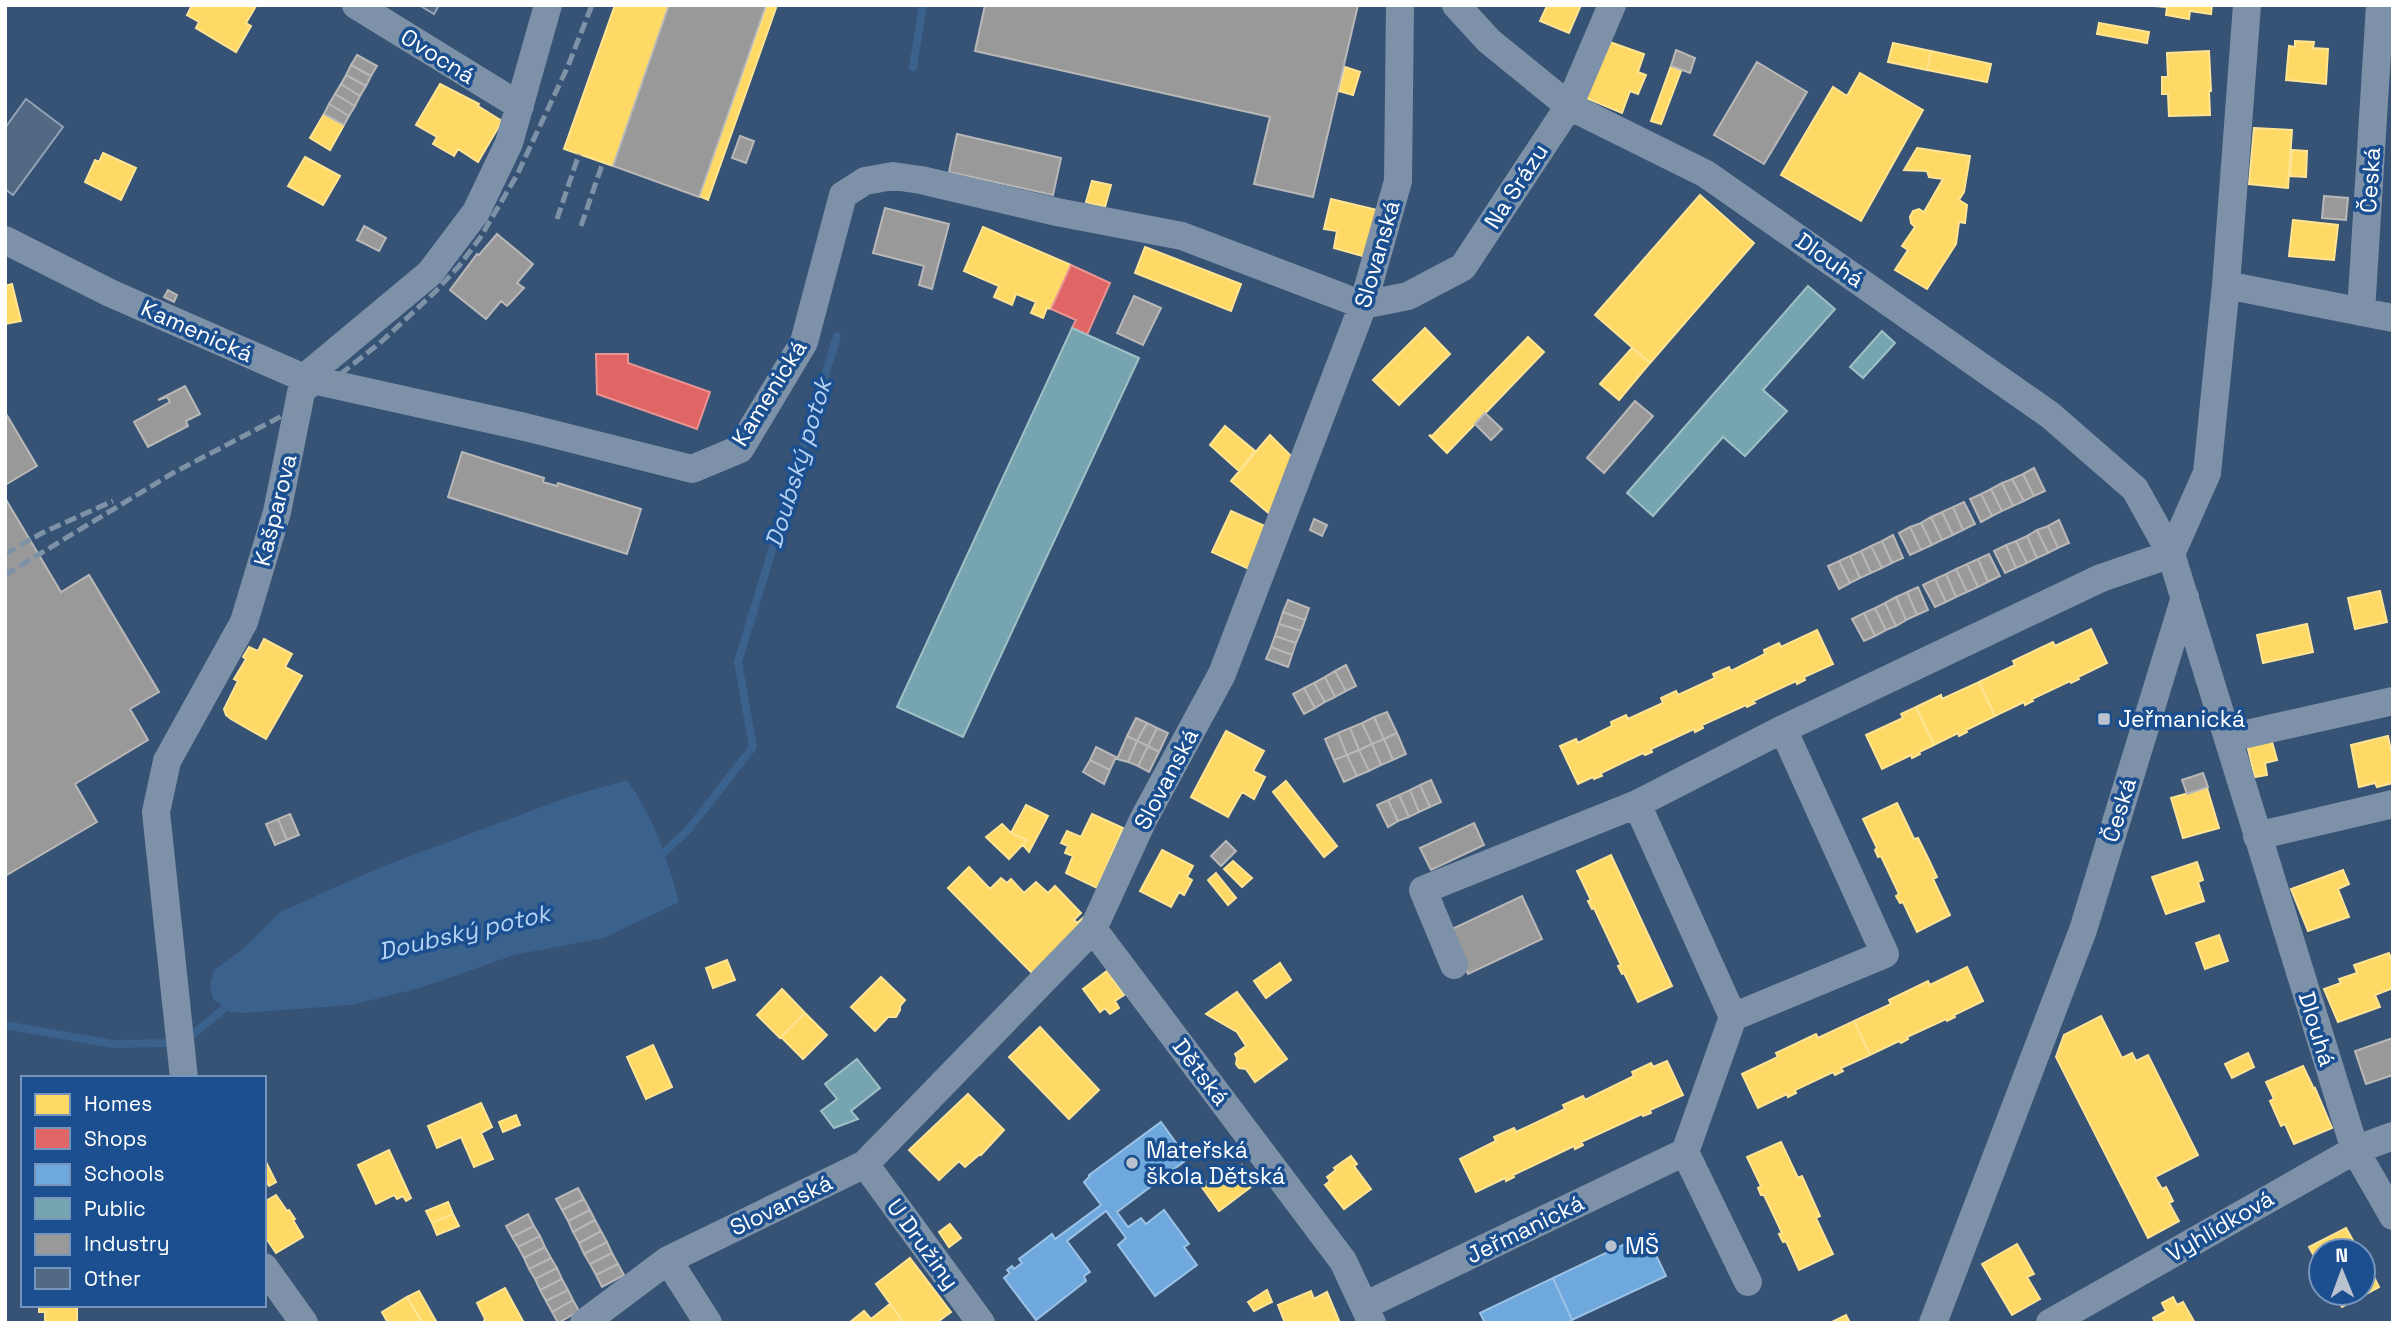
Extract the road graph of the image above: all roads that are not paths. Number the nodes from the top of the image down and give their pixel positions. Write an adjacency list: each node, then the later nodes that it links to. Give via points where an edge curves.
1 (356, 5): 8 (street, Ovocná)
2 (548, 5): 8 (street)
3 (1400, 5): 12 (street, Slovanská, via 1398,181)
4 (1455, 5): 9 (street, Dlouhá, via 1489,41)
5 (1612, 5): 9 (street, Na Srázu)
6 (2246, 5): 11 (street)
7 (2380, 5): 13 (street, Česká)
8 (520, 106): 15 (street, via 509,143 476,212 430,273)
9 (1569, 106): 12 (street, Na Srázu, via 1463,267 1408,296); 16 (street, Dlouhá, via 1706,174 2050,415 2136,489)
10 (5, 240): 15 (street, Kamenická, via 110,293)
11 (2226, 285): 13 (street); 16 (street, via 2207,473)
12 (1363, 305): 15 (street, Kamenická, via 1182,236 893,176 865,181 843,195 804,342 740,449 692,469); 24 (street, Slovanská, via 1222,674 1143,821)
13 (2361, 312): 14 (street)
14 (2393, 318)
15 (304, 378): 27 (street, Kašparova, via 277,512 244,622 167,761 156,812)
16 (2171, 554): 17 (street); 19 (street, via 2101,578)
17 (2185, 597): 20 (street, Dlouhá); 41 (street, Česká, via 2083,930)
18 (2393, 701): 20 (street)
19 (1783, 729): 21 (street); 26 (street, via 1885,954)
20 (2229, 738): 23 (street, Dlouhá)
21 (1637, 804): 25 (street, via 1423,890); 26 (street)
22 (2393, 804): 23 (street)
23 (2257, 836): 29 (street, Dlouhá)
24 (1093, 929): 31 (street, Slovanská); 36 (street, Dětská, via 1343,1261)
25 (1454, 965)
26 (1733, 1017): 30 (street)
27 (184, 1076)
28 (2393, 1136): 29 (street, Vyhlídková)
29 (2355, 1150): 32 (street, Dlouhá); 42 (street, Vyhlídková)
30 (1685, 1152): 35 (street); 36 (street, Jeřmanická)
31 (865, 1164): 33 (street, Slovanská); 40 (street, U Družiny)
32 (2393, 1216)
33 (668, 1260): 38 (street, Slovanská); 39 (street)
34 (266, 1270): 37 (street)
35 (1748, 1282)
36 (1368, 1314)
37 (304, 1323)
38 (584, 1323)
39 (708, 1323)
40 (981, 1323)
41 (1933, 1323)
42 (2050, 1323)

